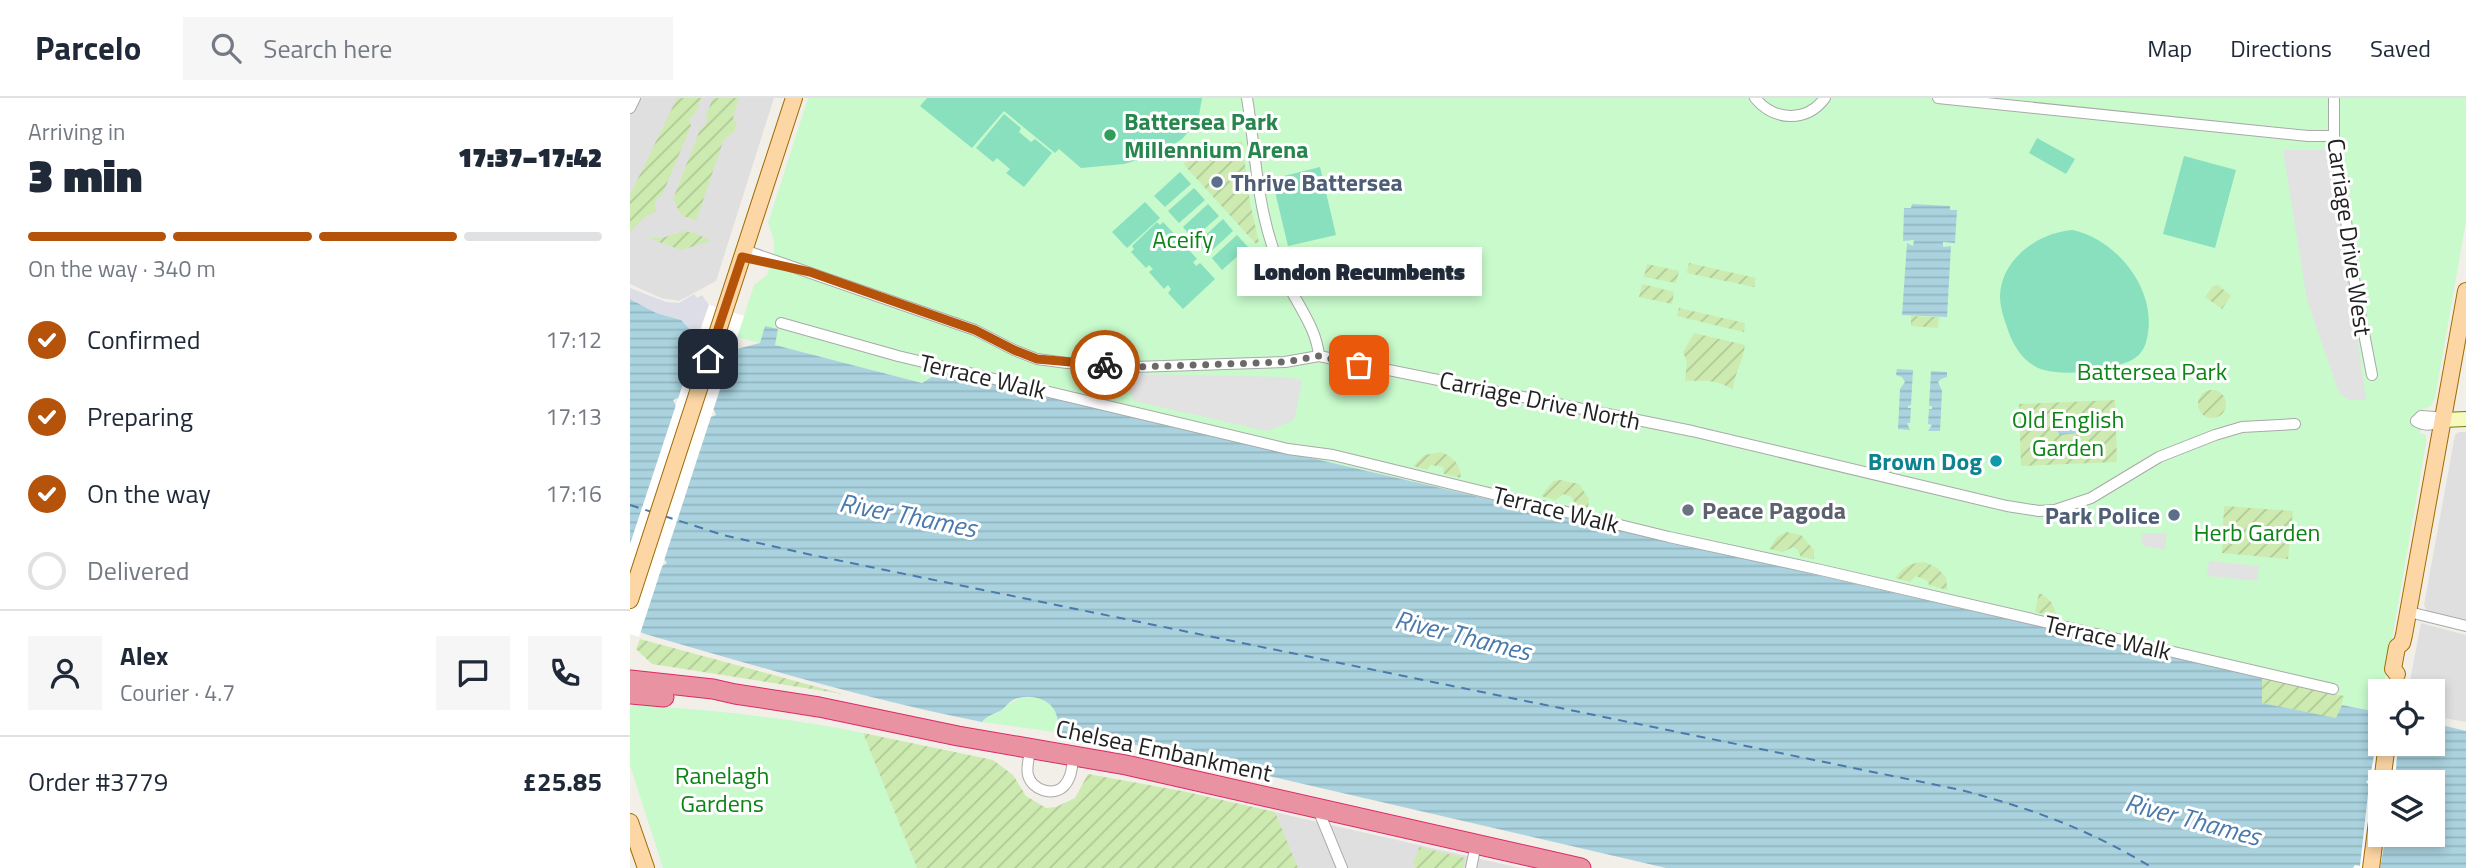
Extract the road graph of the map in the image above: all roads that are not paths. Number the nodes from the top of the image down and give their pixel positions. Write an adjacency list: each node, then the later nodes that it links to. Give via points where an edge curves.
1 (635, 98): 8 (street)
2 (794, 98): 10 (main road)
3 (1247, 98): 13 (street, via 1268,232 1283,274 1311,324)
4 (1755, 98): 5 (street, via 1774,113 1788,116 1804,114)
5 (1825, 98)
6 (1938, 98): 9 (street)
7 (2334, 98): 9 (street, Carriage Drive West)
8 (630, 108)
9 (2334, 136): 14 (street, Carriage Drive West)
10 (743, 254): 13 (street, Carriage Drive North, via 770,265 810,272 975,330 1037,359 1134,367 1285,362); 18 (main road)
11 (2466, 291): 16 (main road)
12 (780, 323): 23 (street, Terrace Walk, via 898,356 1288,449 1333,455)
13 (1319, 356): 17 (street, Carriage Drive North, via 1692,431 2039,511 2091,498 2159,457 2215,435 2242,427)
14 (2372, 375)
15 (2466, 419): 16 (street)
16 (2443, 420): 19 (main road)
17 (2295, 424)
18 (630, 600)
19 (2409, 612): 20 (street); 21 (main road, via 2397,647)
20 (2466, 626)
21 (2396, 679)
22 (630, 680): 25 (highway)
23 (2333, 688)
24 (630, 694): 25 (highway, via 711,699)
25 (734, 694): 26 (highway, Chelsea Embankment)
26 (1031, 748): 27 (highway, Chelsea Embankment); 27 (street, via 1028,774 1035,786 1046,792 1064,786)
27 (1074, 755): 28 (highway, Chelsea Embankment)
28 (1317, 807): 30 (highway, Chelsea Embankment); 34 (street)
29 (630, 822): 33 (main road)
30 (1476, 844): 32 (highway, Chelsea Embankment); 35 (street)
31 (2374, 847): 37 (main road)
32 (1547, 864): 36 (highway, Chelsea Embankment)
33 (646, 868)
34 (1342, 868)
35 (1471, 868)
36 (1581, 868)
37 (2371, 868)

